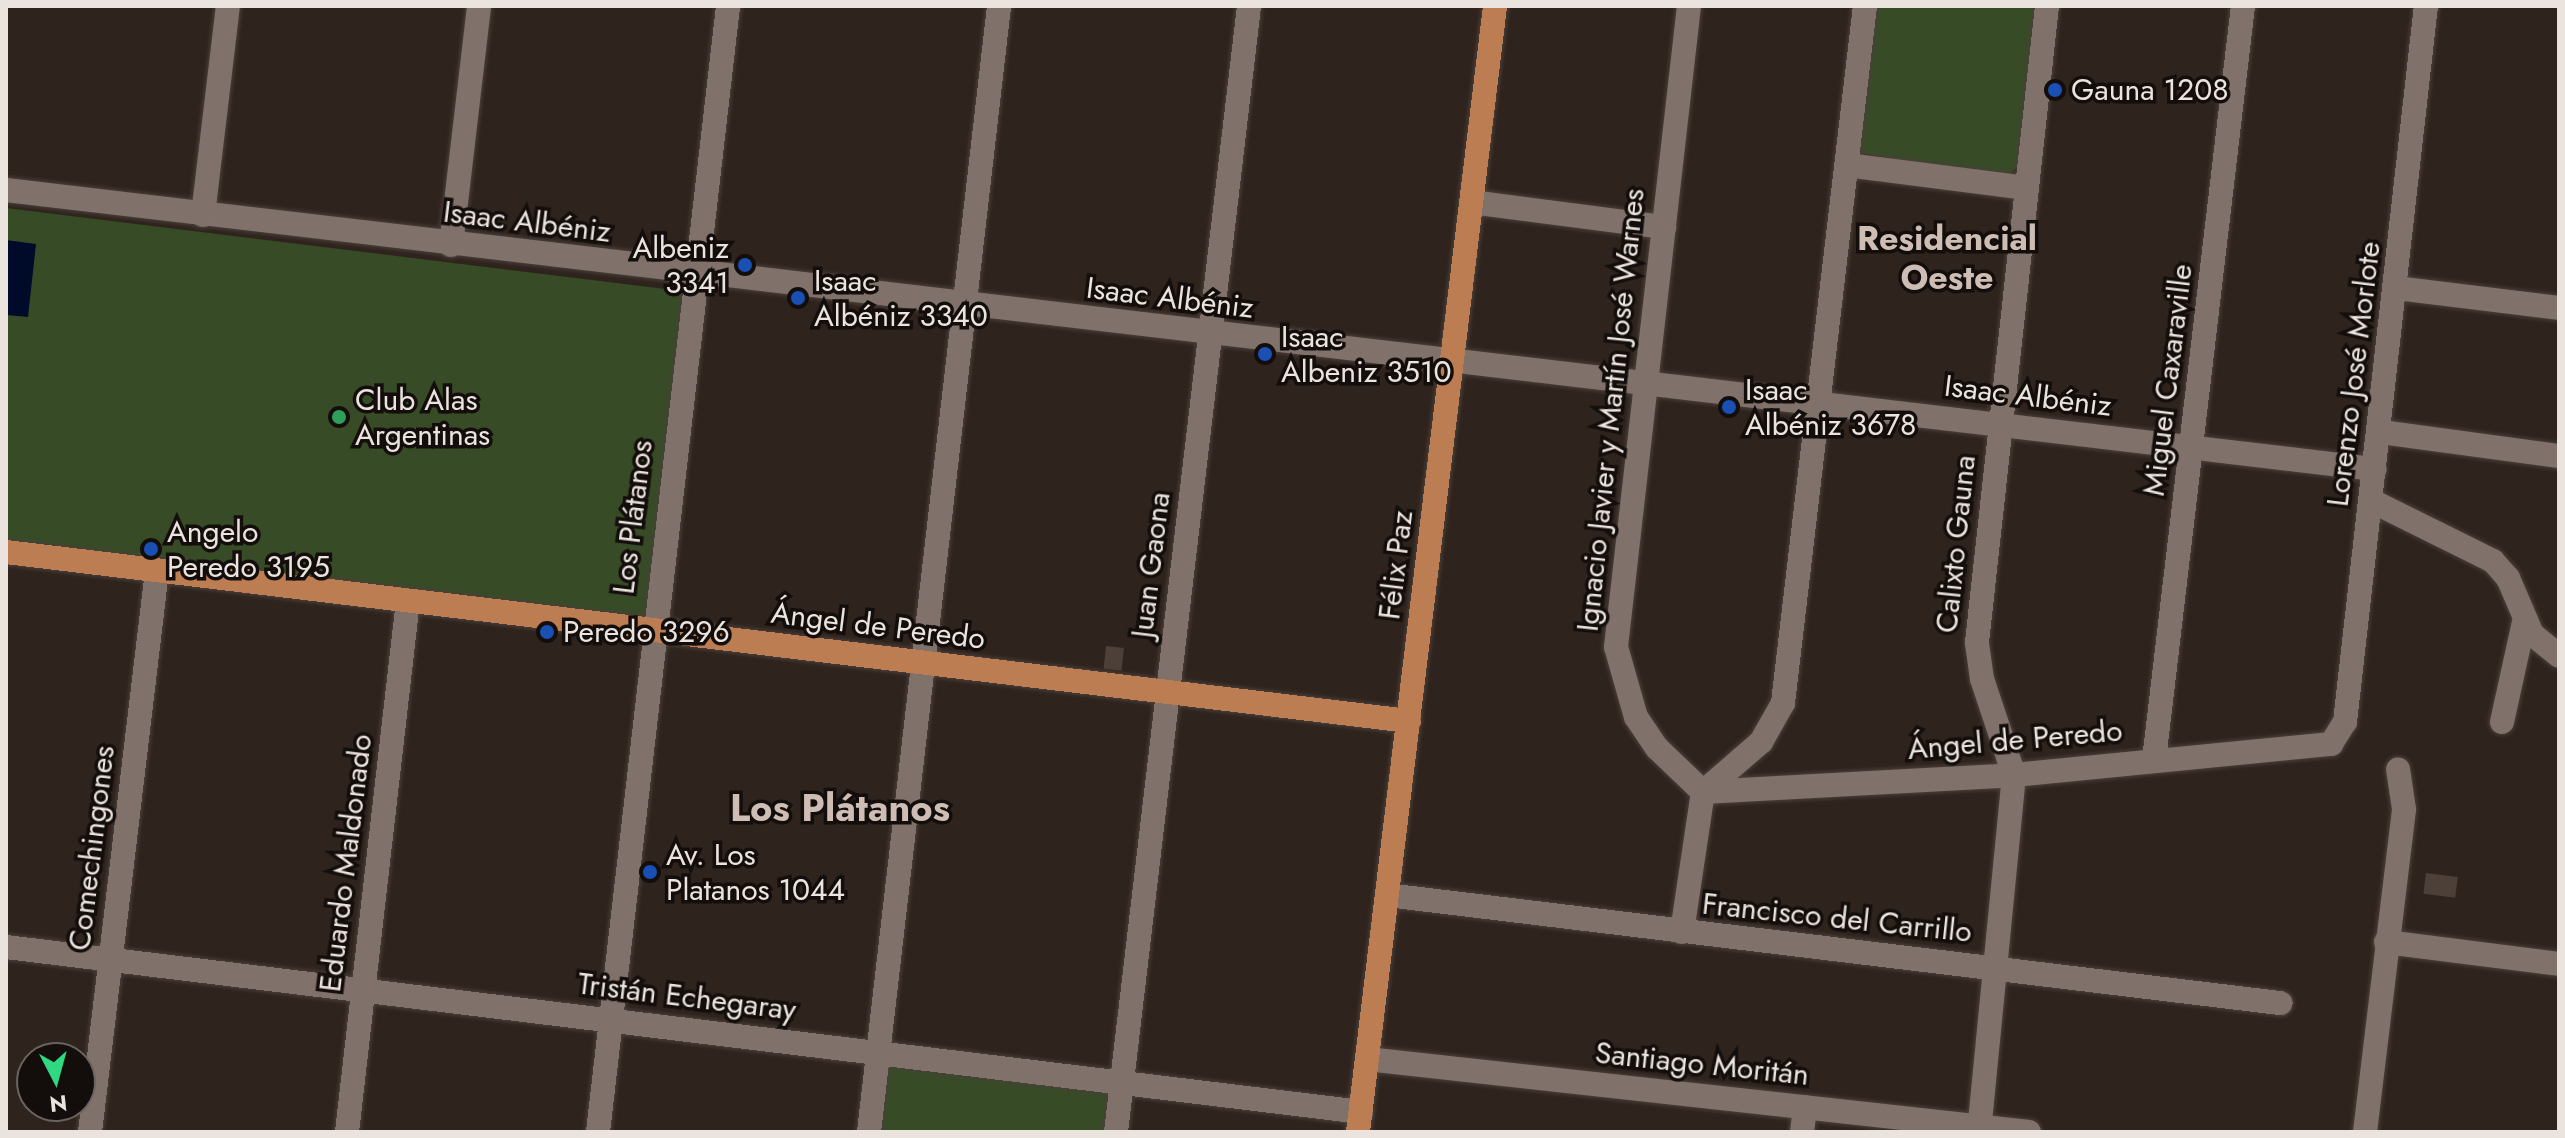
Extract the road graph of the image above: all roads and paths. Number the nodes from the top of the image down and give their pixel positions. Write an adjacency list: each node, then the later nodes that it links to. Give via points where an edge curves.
1 (228, 6): 16 (street)
2 (479, 6): 18 (street)
3 (728, 6): 19 (street, Los Plátanos)
4 (999, 6): 21 (street)
5 (1249, 6): 23 (street, Juan Gaona)
6 (1495, 6): 15 (main road, Félix Paz)
7 (1689, 6): 17 (street, Ignacio Javier y Martín José Warnes)
8 (1865, 6): 12 (street)
9 (2047, 6): 13 (street, Calixto Gauna)
10 (2243, 6): 29 (street, Miguel Caxaraville)
11 (2426, 6): 20 (street, Lorenzo José Morlote)
12 (1847, 165): 13 (street); 26 (street)
13 (2027, 188): 27 (street, Calixto Gauna)
14 (6, 190): 16 (street, Isaac Albéniz)
15 (1471, 202): 17 (street); 24 (main road, Félix Paz)
16 (203, 215): 18 (street, Isaac Albéniz)
17 (1664, 227): 25 (street, Ignacio Javier y Martín José Warnes)
18 (451, 245): 19 (street, Isaac Albéniz)
19 (695, 275): 21 (street, Isaac Albéniz); 37 (street, Los Plátanos)
20 (2397, 288): 22 (street); 28 (street, Lorenzo José Morlote)
21 (966, 306): 23 (street, Isaac Albéniz); 39 (street)
22 (2559, 308)
23 (1210, 334): 24 (street, Isaac Albéniz); 40 (street, Juan Gaona)
24 (1452, 362): 25 (street, Isaac Albéniz); 41 (main road, Félix Paz)
25 (1646, 385): 26 (street, Isaac Albéniz); 47 (street, Ignacio Javier y Martín José Warnes, via 1616,647 1636,717 1657,748)
26 (1820, 405): 27 (street, Isaac Albéniz); 47 (street, via 1783,703 1761,742)
27 (2001, 426): 29 (street, Isaac Albéniz); 46 (street, Calixto Gauna, via 1977,642 1982,679)
28 (2381, 432): 30 (street); 31 (street, Lorenzo José Morlote)
29 (2193, 447): 31 (street, Isaac Albéniz); 44 (street, Miguel Caxaraville)
30 (2559, 456)
31 (2375, 469): 32 (street, Lorenzo José Morlote)
32 (2372, 501): 36 (street, via 2493,561 2508,578); 43 (street, Lorenzo José Morlote, via 2345,722)
33 (6, 552): 34 (main road, Ángel de Peredo)
34 (157, 571): 35 (main road, Ángel de Peredo); 52 (street, Comechingones)
35 (408, 601): 37 (main road, Ángel de Peredo); 55 (street, Eduardo Maldonado)
36 (2524, 622): 38 (street); 42 (street)
37 (652, 631): 39 (main road, Ángel de Peredo); 57 (street, Los Plátanos)
38 (2559, 656)
39 (924, 664): 40 (main road, Ángel de Peredo); 58 (street)
40 (1168, 692): 41 (main road, Ángel de Peredo); 60 (street, Juan Gaona)
41 (1409, 721): 48 (main road, Félix Paz)
42 (2502, 722)
43 (2331, 744): 44 (street, Ángel de Peredo)
44 (2154, 760): 46 (street, Ángel de Peredo)
45 (2398, 769): 50 (street, via 2404,809)
46 (2014, 775): 47 (street, Ángel de Peredo); 54 (street, Calixto Gauna)
47 (1703, 792): 49 (street)
48 (1387, 895): 49 (street, Francisco del Carrillo); 59 (main road, Félix Paz)
49 (1682, 932): 54 (street, Francisco del Carrillo)
50 (2386, 942): 53 (street); 71 (street)
51 (6, 947): 52 (street, Tristán Echegaray)
52 (111, 960): 55 (street, Tristán Echegaray); 64 (street, Comechingones)
53 (2559, 964)
54 (1998, 969): 56 (street, Francisco del Carrillo); 63 (street, Calixto Gauna)
55 (363, 990): 57 (street, Tristán Echegaray); 65 (street, Eduardo Maldonado)
56 (2280, 1003)
57 (612, 1020): 58 (street, Tristán Echegaray); 66 (street, Los Plátanos)
58 (878, 1053): 60 (street, Tristán Echegaray); 67 (street)
59 (1367, 1059): 61 (street, Santiago Moritán); 62 (main road, Félix Paz)
60 (1122, 1083): 62 (street, Tristán Echegaray); 68 (street, Juan Gaona)
61 (1805, 1107): 63 (street, Santiago Moritán); 69 (street)
62 (1360, 1122)
63 (1979, 1129): 70 (street, Santiago Moritán)
64 (90, 1132)
65 (347, 1132)
66 (598, 1132)
67 (869, 1132)
68 (1116, 1132)
69 (1802, 1132)
70 (2029, 1132)
71 (2365, 1132)

